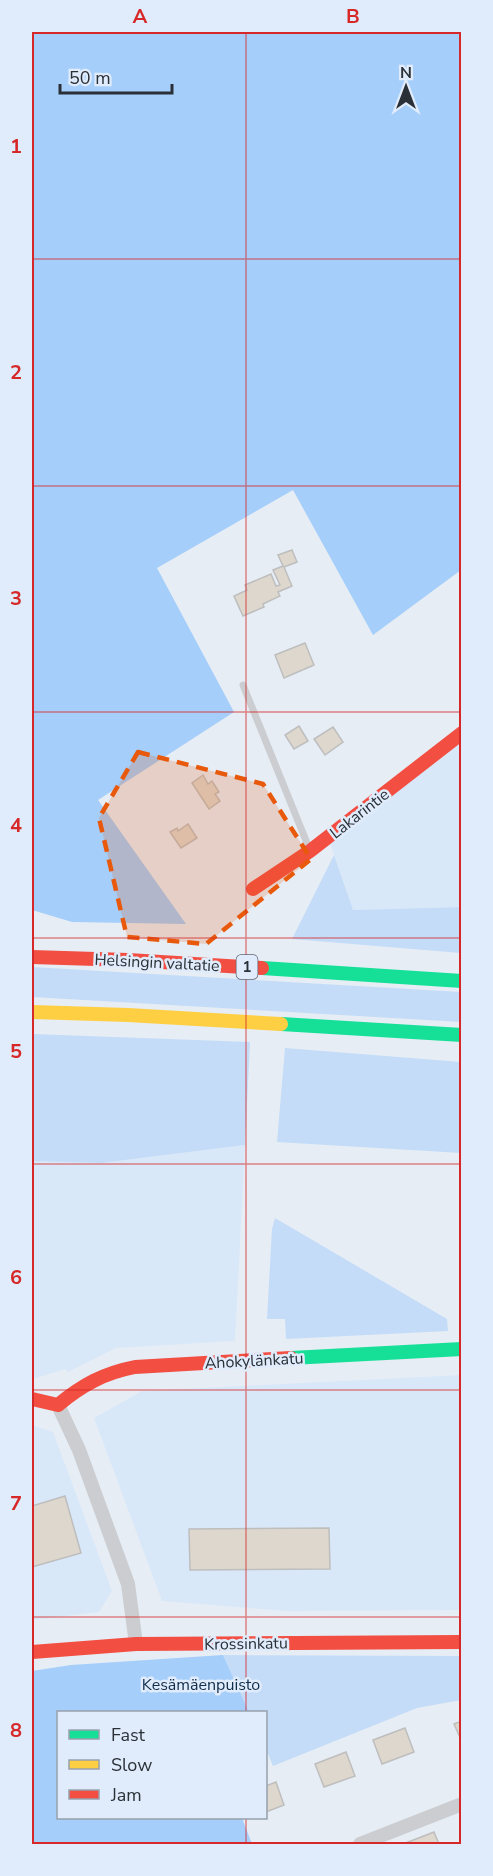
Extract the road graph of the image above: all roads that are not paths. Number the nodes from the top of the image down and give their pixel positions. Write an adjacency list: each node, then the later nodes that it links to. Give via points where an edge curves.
1 (243, 685): 3 (lane)
2 (462, 733): 3 (main road, Lakarintie)
3 (310, 850): 4 (main road, Lakarintie)
4 (253, 889)
5 (32, 957): 6 (main road, Helsingin valtatie / 1)
6 (462, 981)
7 (32, 1012): 8 (main road)
8 (462, 1035)
9 (462, 1349): 11 (main road, Ahokylänkatu, via 135,1367 89,1380)
10 (32, 1399): 11 (main road)
11 (58, 1405): 13 (street, via 79,1450 128,1584)
12 (462, 1642): 13 (main road, Krossinkatu)
13 (136, 1644): 14 (main road, Krossinkatu)
14 (32, 1652)
15 (462, 1804): 16 (street)
16 (360, 1845)

